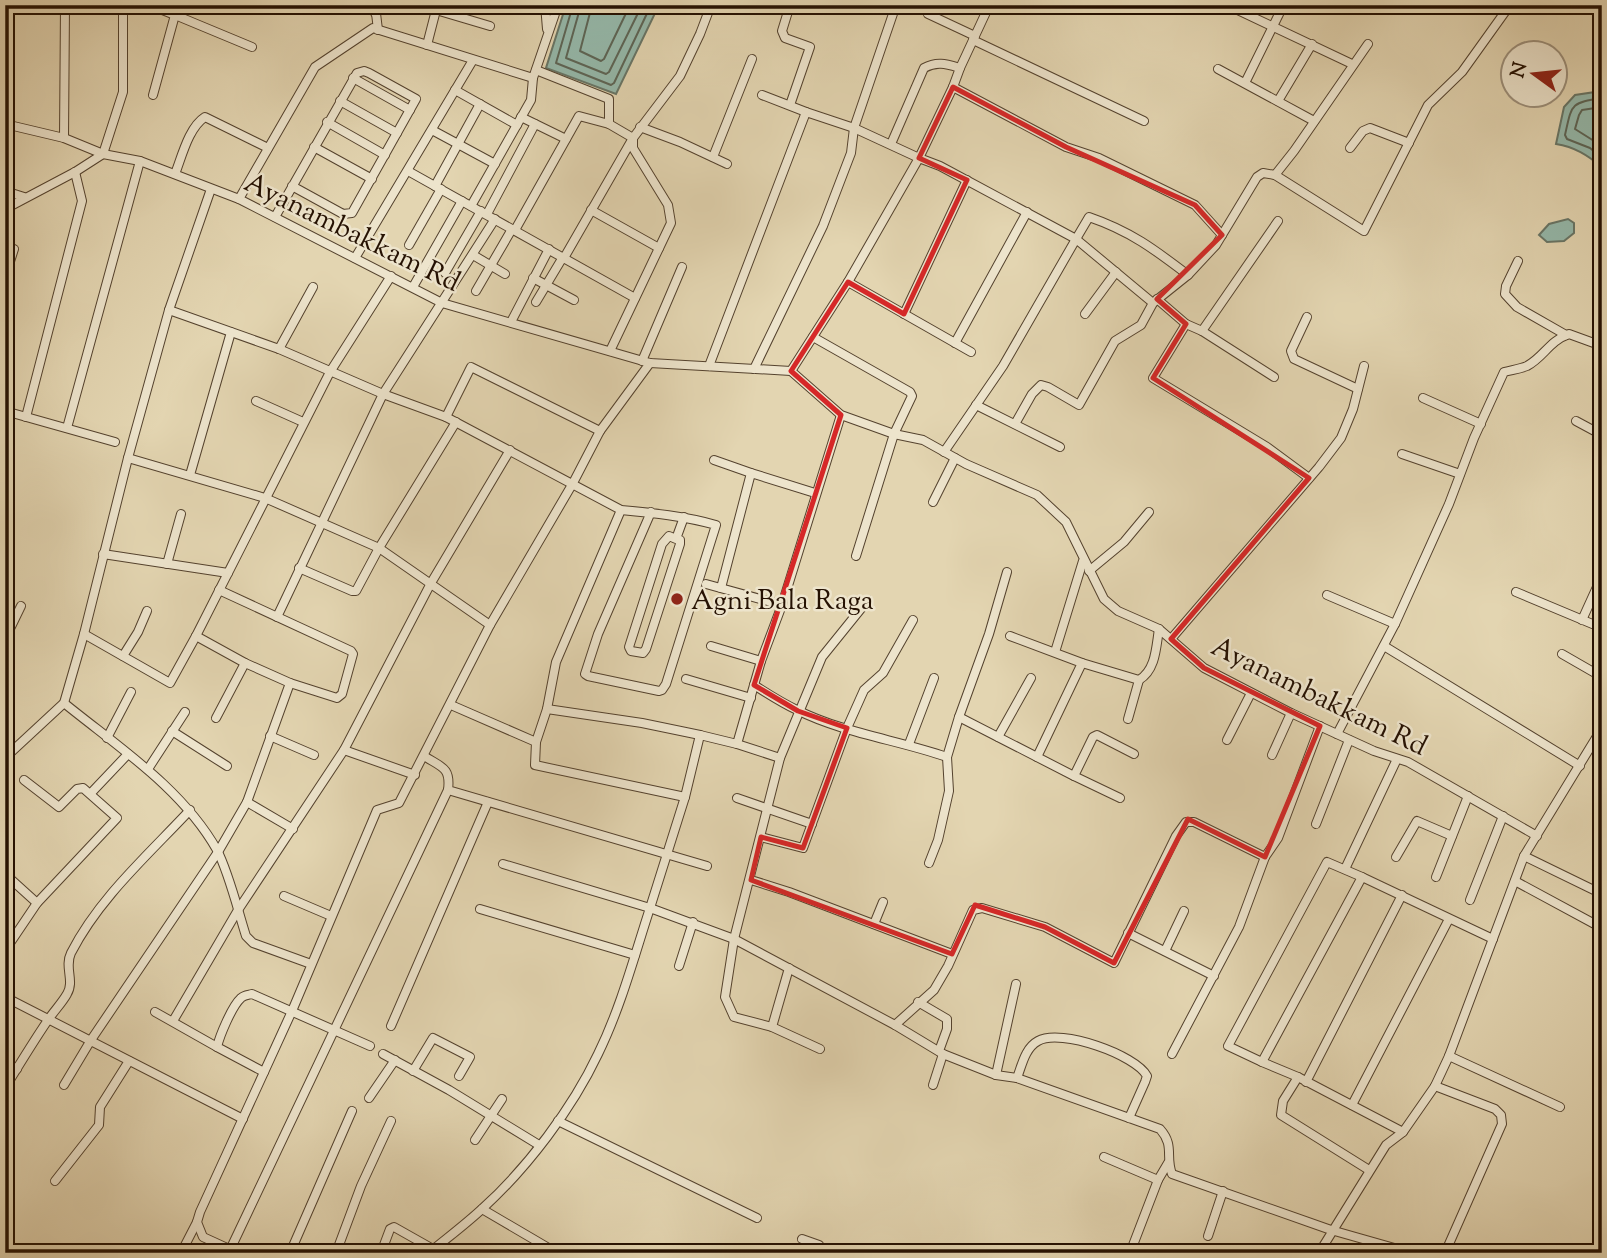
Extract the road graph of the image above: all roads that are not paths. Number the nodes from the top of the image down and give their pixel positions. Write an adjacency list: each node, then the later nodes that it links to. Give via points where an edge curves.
1 (65, 5): 55 (street)
2 (122, 5): 64 (street, via 123,92)
3 (150, 5): 18 (street)
4 (387, 5): 15 (street)
5 (545, 5): 22 (street)
6 (558, 5): 22 (street)
7 (711, 5): 51 (street, via 680,76)
8 (790, 5): 42 (street, via 782,32 785,38 810,47)
9 (834, 5): 10 (street, via 844,9)
10 (845, 5)
11 (896, 5): 52 (street)
12 (1227, 5): 20 (street)
13 (1510, 5): 58 (street, via 1462,72 1428,105)
14 (988, 8): 23 (street)
15 (375, 9): 21 (street)
16 (1282, 10): 20 (street)
17 (928, 14): 23 (street)
18 (174, 15): 27 (street); 37 (street)
19 (490, 26): 26 (street, via 436,10)
20 (1275, 27): 24 (street); 34 (street)
21 (379, 30): 26 (street); 62 (street, via 373,28 315,67)
22 (548, 36): 33 (street)
23 (974, 38): 31 (street); 45 (street)
24 (1312, 44): 30 (street); 40 (street)
25 (1368, 44): 30 (street)
26 (427, 45): 29 (street)
27 (252, 47)
28 (752, 59): 66 (street)
29 (473, 60): 33 (street); 36 (street)
30 (1352, 64): 46 (street)
31 (960, 68): 35 (street); 60 (street, via 933,63 924,68)
32 (1218, 69): 34 (street)
33 (534, 74): 44 (street, via 531,100); 50 (street, via 609,99)
34 (1245, 83): 40 (street)
35 (953, 87): 67 (street); 92 (street, via 1066,147 1195,205)
36 (455, 90): 41 (street); 53 (street)
37 (153, 95)
38 (762, 95): 42 (street)
39 (340, 101): 47 (street); 54 (street); 54 (street, via 357,72 364,71 416,99)
40 (1278, 101): 46 (street)
41 (480, 104): 44 (street); 59 (street)
42 (790, 105): 43 (street)
43 (806, 112): 52 (street); 137 (street)
44 (519, 121): 49 (street); 69 (street)
45 (1144, 121)
46 (1314, 121): 74 (street)
47 (327, 122): 61 (street); 65 (street)
48 (5, 124): 55 (street, Ayanambakkam Rd)
49 (535, 124): 57 (street); 88 (street)
50 (608, 124): 56 (street); 57 (street, via 579,116)
51 (640, 127): 56 (street); 66 (street)
52 (854, 128): 60 (street); 139 (street, via 851,153 823,226)
53 (432, 130): 59 (street); 71 (street)
54 (397, 133): 65 (street)
55 (64, 138): 64 (street, Ayanambakkam Rd)
56 (633, 138): 86 (street); 95 (street, via 633,148 668,205 671,223)
57 (566, 139): 91 (street)
58 (1409, 143): 63 (street, via 1370,128); 74 (street, via 1364,231)
59 (459, 144): 69 (street); 78 (street)
60 (891, 144): 67 (street)
61 (314, 147): 75 (street); 77 (street)
62 (268, 148): 73 (street, via 205,117 193,132); 82 (street)
63 (1350, 148)
64 (103, 154): 68 (street, Ayanambakkam Rd); 72 (street)
65 (385, 155): 75 (street)
66 (713, 157): 70 (street)
67 (919, 158): 76 (street); 111 (street)
68 (140, 161): 73 (street, Ayanambakkam Rd); 157 (street)
69 (495, 164): 84 (street)
70 (727, 164)
71 (408, 171): 78 (street); 100 (street)
72 (75, 173): 81 (street); 150 (street, via 82,201)
73 (175, 174): 79 (street, Ayanambakkam Rd)
74 (1275, 175): 92 (street, via 1257,177)
75 (372, 179): 77 (street, via 349,215)
76 (967, 180): 87 (street); 122 (street)
77 (292, 186): 89 (street)
78 (438, 188): 83 (street); 94 (street)
79 (211, 189): 82 (street, Ayanambakkam Rd); 121 (street)
80 (5, 191): 81 (street)
81 (24, 197): 85 (street)
82 (239, 199): 89 (street, Ayanambakkam Rd)
83 (462, 201): 84 (street); 114 (street)
84 (471, 206): 88 (street)
85 (5, 209)
86 (591, 210): 95 (street); 99 (street)
87 (1027, 212): 93 (street); 131 (street)
88 (487, 215): 91 (street); 98 (street); 105 (street)
89 (275, 217): 100 (street, Ayanambakkam Rd)
90 (1278, 221): 127 (street)
91 (513, 229): 97 (street); 102 (street)
92 (1222, 235): 108 (street)
93 (1076, 239): 104 (street); 108 (street, via 1089,217 1142,240); 147 (street)
94 (409, 245)
95 (659, 248): 116 (street)
96 (14, 249): 109 (street)
97 (549, 249): 99 (street); 110 (street)
98 (473, 255): 102 (street); 120 (street)
99 (564, 257): 112 (street); 116 (street)
100 (355, 258): 107 (street, Ayanambakkam Rd)
101 (1518, 261): 129 (street, via 1505,294 1517,307)
102 (491, 266): 106 (street); 115 (street)
103 (682, 267): 136 (street)
104 (1116, 272): 118 (street); 123 (street)
105 (445, 273)
106 (505, 274)
107 (391, 275): 114 (street, Ayanambakkam Rd); 141 (street)
108 (1188, 275): 118 (street)
109 (5, 277)
110 (533, 278): 112 (street); 125 (street)
111 (848, 282): 122 (street); 130 (street)
112 (546, 284): 117 (street); 119 (street)
113 (313, 287): 133 (street)
114 (413, 287): 120 (street, Ayanambakkam Rd)
115 (475, 291)
116 (635, 298): 134 (street)
117 (574, 300)
118 (1155, 301): 126 (street); 155 (street, via 1141,325 1115,341 1079,405 1041,385)
119 (536, 302)
120 (442, 303): 125 (street, Ayanambakkam Rd); 144 (street)
121 (169, 310): 128 (street); 166 (street)
122 (904, 314): 131 (street)
123 (1085, 314)
124 (1307, 317): 143 (street, via 1292,356)
125 (511, 322): 134 (street, Ayanambakkam Rd)
126 (1186, 324): 127 (street); 172 (street, via 1153,378 1268,447)
127 (1202, 331): 142 (street)
128 (231, 332): 133 (street); 171 (street)
129 (1566, 335): 132 (street); 156 (street, via 1525,367 1504,372)
130 (813, 337): 140 (street); 159 (street, via 910,392 912,401)
131 (955, 343): 135 (street)
132 (1602, 346)
133 (279, 349): 141 (street)
134 (610, 351): 136 (street, Ayanambakkam Rd)
135 (971, 352)
136 (646, 362): 137 (street, Ayanambakkam Rd); 158 (street)
137 (709, 366): 139 (street, Ayanambakkam Rd)
138 (1364, 366): 143 (street)
139 (754, 369): 140 (street, Ayanambakkam Rd)
140 (791, 371): 149 (street, Ayanambakkam Rd)
141 (330, 372): 144 (street); 153 (street)
142 (1274, 377)
143 (1358, 389): 172 (street, via 1341,438)
144 (383, 394): 151 (street); 182 (street)
145 (1423, 398): 156 (street)
146 (256, 401): 153 (street)
147 (976, 405): 155 (street); 164 (street)
148 (5, 411): 150 (street)
149 (841, 415): 159 (street, Ayanambakkam Rd); 174 (street)
150 (26, 417): 157 (street)
151 (446, 417): 154 (street); 158 (street, via 471,367)
152 (1576, 421): 160 (street)
153 (303, 422): 175 (street)
154 (456, 422): 163 (street); 184 (street)
155 (1015, 424): 162 (street)
156 (1481, 424): 170 (street)
157 (67, 428): 161 (street)
158 (600, 431): 173 (street)
159 (894, 434): 164 (street, Ayanambakkam Rd, via 923,440); 186 (street)
160 (1602, 435)
161 (115, 442)
162 (1060, 447)
163 (510, 450): 173 (street); 194 (street)
164 (944, 452): 167 (street, Ayanambakkam Rd)
165 (1402, 454): 170 (street)
166 (128, 458): 171 (street); 185 (street)
167 (955, 458): 176 (street); 187 (street, Ayanambakkam Rd, via 1037,495 1066,522)
168 (714, 460): 169 (street)
169 (751, 473): 174 (street); 196 (street)
170 (1460, 474): 207 (street)
171 (190, 475): 175 (street)
172 (1309, 478): 215 (street)
173 (573, 483): 177 (street); 208 (street)
174 (815, 492): 201 (street)
175 (265, 498): 182 (street); 192 (street)
176 (933, 502)
177 (621, 510): 178 (street); 236 (street, via 556,663)
178 (650, 512): 181 (street); 181 (street, via 584,670 588,676 659,691 666,684 716,525)
179 (1149, 512): 190 (street, via 1124,542)
180 (181, 514): 188 (street)
181 (684, 517): 183 (street)
182 (321, 522): 184 (street); 189 (street)
183 (676, 539): 183 (street, via 680,544 646,649 643,653 631,651 662,544 669,536)
184 (379, 548): 189 (street, via 354,592); 194 (street)
185 (103, 554): 188 (street); 211 (street)
186 (856, 556)
187 (1083, 561): 190 (street, Ayanambakkam Rd); 218 (street)
188 (167, 564): 192 (street)
189 (299, 568): 204 (street)
190 (1089, 571): 210 (street, Ayanambakkam Rd, via 1104,599 1118,611)
191 (1007, 572): 240 (street)
192 (228, 573): 197 (street)
193 (1602, 576): 206 (street)
194 (431, 583): 208 (street); 258 (street)
195 (706, 584): 196 (street)
196 (721, 588): 201 (street)
197 (219, 590): 204 (street); 212 (street)
198 (1516, 592): 206 (street)
199 (1327, 595): 207 (street)
200 (868, 600): 237 (street, via 822,657)
201 (782, 604): 221 (street)
202 (21, 606): 214 (street)
203 (148, 611): 220 (street)
204 (277, 617): 229 (street, via 353,654 337,698)
205 (913, 620): 244 (street, via 883,673 864,690)
206 (1582, 620): 209 (street)
207 (1395, 624): 217 (street)
208 (490, 625): 235 (street)
209 (1602, 628)
210 (1160, 629): 215 (street, Ayanambakkam Rd); 228 (street, via 1152,666)
211 (84, 634): 220 (street); 234 (street)
212 (196, 636): 220 (street, via 170,684); 222 (street)
213 (1010, 636): 218 (street)
214 (5, 639)
215 (1171, 639): 232 (street, Ayanambakkam Rd, via 1204,668)
216 (711, 646): 221 (street)
217 (1384, 646): 247 (street); 269 (street)
218 (1055, 652): 223 (street)
219 (1562, 654): 224 (street)
220 (123, 656)
221 (761, 661): 230 (street)
222 (245, 663): 229 (street); 241 (street)
223 (1083, 663): 228 (street); 265 (street)
224 (1602, 677)
225 (934, 678): 256 (street)
226 (1031, 678): 250 (street)
227 (685, 679): 233 (street)
228 (1139, 680): 242 (street)
229 (289, 683): 249 (street)
230 (754, 685): 233 (street); 237 (street)
231 (131, 692): 251 (street)
232 (1251, 693): 239 (street, Ayanambakkam Rd); 252 (street)
233 (751, 698): 255 (street)
234 (64, 703): 251 (street); 257 (street, via 9,754)
235 (451, 705): 254 (street); 263 (street)
236 (547, 709): 248 (street); 254 (street)
237 (798, 710): 244 (street); 266 (street)
238 (185, 712): 246 (street)
239 (1291, 713): 243 (street, Ayanambakkam Rd); 262 (street)
240 (959, 717): 250 (street); 264 (street)
241 (216, 718)
242 (1128, 719)
243 (1320, 726): 247 (street, Ayanambakkam Rd); 294 (street, via 1278,838)
244 (847, 728): 256 (street); 285 (street)
245 (1602, 728): 269 (street)
246 (172, 731): 268 (street); 270 (street)
247 (1337, 734): 253 (street, Ayanambakkam Rd)
248 (700, 735): 255 (street); 277 (street)
249 (270, 736): 261 (street); 280 (street)
250 (998, 737): 265 (street)
251 (107, 738): 259 (street)
252 (1227, 740)
253 (1349, 740): 267 (street, Ayanambakkam Rd); 286 (street)
254 (536, 741): 277 (street, via 535,765)
255 (737, 744): 266 (street)
256 (909, 744): 264 (street)
257 (5, 750)
258 (344, 750): 271 (street); 287 (street)
259 (128, 754): 270 (street); 275 (street)
260 (1134, 754): 272 (street, via 1097,735)
261 (314, 755)
262 (1272, 755)
263 (424, 756): 271 (street); 274 (street, via 446,769)
264 (947, 757): 296 (street, via 949,790)
265 (1037, 757): 272 (street)
266 (780, 758): 282 (street)
267 (1397, 759): 276 (street, Ayanambakkam Rd); 299 (street)
268 (227, 766)
269 (1580, 766): 289 (street)
270 (148, 769): 283 (street)
271 (415, 775): 315 (street, via 400,803 377,810)
272 (1074, 776): 279 (street)
273 (24, 780): 275 (street, via 59,807 81,787)
274 (448, 790): 281 (street); 341 (street)
275 (91, 793): 310 (street, via 117,820)
276 (1468, 796): 284 (street, Ayanambakkam Rd); 288 (street)
277 (685, 797): 292 (street)
278 (737, 798): 282 (street)
279 (1120, 798)
280 (247, 802): 287 (street); 291 (street)
281 (488, 802): 292 (street); 339 (street)
282 (768, 808): 285 (street); 290 (street)
283 (190, 810): 291 (street); 336 (street, via 85,929 69,957 68,993)
284 (1503, 816): 289 (street, Ayanambakkam Rd); 308 (street)
285 (811, 824): 290 (street, via 803,848)
286 (1316, 824)
287 (293, 829): 313 (street)
288 (1452, 835): 295 (street, via 1417,821); 302 (street)
289 (1538, 835): 293 (street)
290 (761, 837): 303 (street)
291 (218, 852): 313 (street); 342 (street)
292 (668, 854): 298 (street); 311 (street)
293 (1524, 856): 304 (street); 305 (street)
294 (1265, 857): 320 (street, via 1195,822 1186,822); 330 (street, via 1239,927)
295 (1396, 857)
296 (929, 863)
297 (503, 864): 311 (street)
298 (707, 866)
299 (1345, 869): 301 (street); 353 (street, via 1326,862 1228,1046)
300 (5, 874): 310 (street)
301 (1362, 877): 306 (street); 353 (street)
302 (1436, 877)
303 (751, 880): 318 (street); 321 (street)
304 (1515, 881): 319 (street); 322 (street)
305 (1602, 894)
306 (1402, 895): 316 (street); 361 (street)
307 (284, 896): 315 (street)
308 (1470, 900)
309 (883, 902): 318 (street)
310 (37, 904): 323 (street)
311 (650, 908): 317 (street); 325 (street)
312 (480, 909): 325 (street)
313 (238, 910): 327 (street, via 253,943); 337 (street)
314 (1184, 911): 324 (street)
315 (331, 916): 327 (street)
316 (1449, 919): 322 (street); 368 (street)
317 (693, 922): 321 (street); 328 (street)
318 (874, 924): 326 (street)
319 (1602, 928)
320 (1128, 933): 324 (street); 326 (street, via 1114,963 1045,927 982,908 973,910)
321 (734, 939): 329 (street); 340 (street, via 725,997 734,1017)
322 (1493, 939): 349 (street)
323 (6, 949)
324 (1166, 951): 330 (street)
325 (635, 954): 375 (street, via 597,1056)
326 (952, 954): 333 (street, via 934,990)
327 (311, 964): 334 (street)
328 (679, 966)
329 (789, 968): 338 (street); 340 (street)
330 (1214, 976): 348 (street)
331 (1016, 984): 357 (street)
332 (5, 998): 336 (street)
333 (918, 1002): 338 (street); 346 (street, via 947,1020)
334 (292, 1011): 341 (street); 344 (street, via 252,994 241,997); 356 (street)
335 (155, 1012): 337 (street)
336 (47, 1020): 342 (street); 354 (street)
337 (173, 1021): 344 (street)
338 (895, 1025): 346 (street)
339 (391, 1026)
340 (772, 1027): 345 (street)
341 (333, 1030): 343 (street); 391 (street)
342 (91, 1040): 351 (street); 362 (street)
343 (370, 1046)
344 (217, 1047): 356 (street)
345 (820, 1049)
346 (941, 1052): 357 (street); 363 (street)
347 (383, 1054): 350 (street)
348 (1172, 1054)
349 (1449, 1056): 364 (street); 369 (street)
350 (395, 1060): 355 (street); 366 (street)
351 (129, 1061): 373 (street); 383 (street, via 100,1107 99,1125)
352 (5, 1062): 354 (street)
353 (1262, 1062): 359 (street)
354 (17, 1069): 365 (street)
355 (413, 1070): 358 (street, via 433,1038 470,1057); 371 (street)
356 (264, 1072): 373 (street)
357 (996, 1075): 360 (street)
358 (459, 1076)
359 (1298, 1077): 361 (street); 381 (street, via 1283,1101 1282,1115)
360 (1017, 1078): 372 (street); 372 (street, via 1025,1055 1037,1041 1060,1037 1112,1052 1139,1066 1147,1076)
361 (1306, 1082): 368 (street)
362 (64, 1084)
363 (933, 1085)
364 (1435, 1086): 376 (street); 402 (street, via 1495,1109 1502,1124)
365 (5, 1088)
366 (369, 1098)
367 (502, 1099): 371 (street)
368 (1352, 1105): 376 (street)
369 (1560, 1107)
370 (352, 1111): 394 (street)
371 (491, 1116): 377 (street); 378 (street)
372 (1129, 1118): 380 (street, via 1160,1129 1168,1137)
373 (243, 1119): 387 (street)
374 (391, 1121): 395 (street)
375 (558, 1121): 378 (street); 386 (street)
376 (1403, 1132): 381 (street, via 1386,1145)
377 (475, 1140)
378 (539, 1145): 385 (street)
379 (1104, 1157): 382 (street)
380 (1168, 1163): 382 (street); 384 (street, via 1172,1174)
381 (1369, 1170): 388 (street)
382 (1158, 1180): 399 (street)
383 (55, 1181)
384 (1223, 1191): 388 (street); 389 (street)
385 (482, 1209): 392 (street); 397 (street)
386 (757, 1218)
387 (197, 1222): 391 (street, via 203,1237); 393 (street)
388 (1331, 1230): 400 (street); 401 (street)
389 (1209, 1236)
390 (802, 1239): 398 (street, via 819,1245)
391 (234, 1251)
392 (431, 1251): 396 (street, via 394,1227)
393 (181, 1253)
394 (290, 1253)
395 (336, 1253)
396 (381, 1253)
397 (557, 1253)
398 (818, 1253)
399 (1130, 1253)
400 (1319, 1253)
401 (1412, 1253)
402 (1445, 1253)

